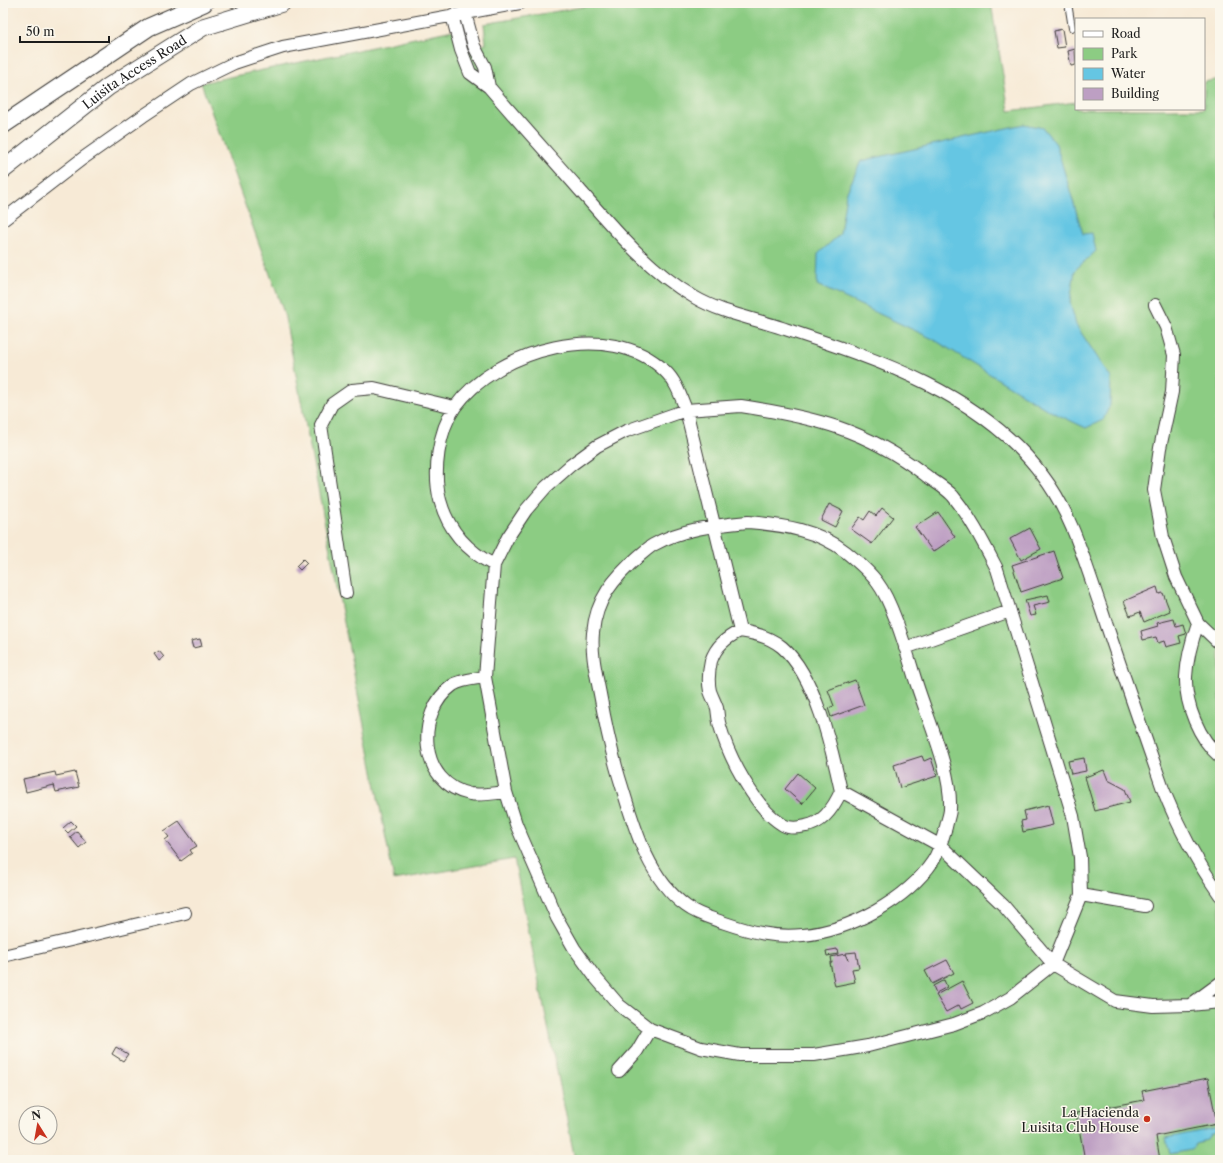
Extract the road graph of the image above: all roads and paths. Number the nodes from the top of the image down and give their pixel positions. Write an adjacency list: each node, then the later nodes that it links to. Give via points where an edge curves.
1 (204, 3): 7 (main road, Luisita Access Road, via 149,27)
2 (282, 3): 8 (main road, Luisita Access Road, via 203,27 108,88)
3 (520, 3): 5 (street)
4 (1068, 3): 6 (lane)
5 (459, 11): 9 (street, via 283,47 234,63 191,84 143,116); 27 (street, via 461,50 470,73 489,87 622,238 670,282 697,299 737,315 831,344 914,376 986,419 1017,444 1058,497 1079,546 1163,790 1197,860)
6 (1072, 28)
7 (3, 125)
8 (3, 170)
9 (3, 220)
10 (1155, 305): 17 (street, via 1166,327 1174,355 1172,392 1154,490 1163,537 1176,577)
11 (454, 407): 12 (street, via 475,386 498,369 516,360 558,347 602,344 638,352 652,360 666,371 676,384); 14 (street, via 443,433 437,460 436,476 442,509 456,536 478,557); 15 (street, via 374,388 352,390 332,404 321,425)
12 (686, 410): 13 (street); 14 (street, via 626,431 597,446 571,465 546,487 526,510); 16 (street, via 741,406 783,412 831,424 873,441 914,466 952,495 978,532 994,563)
13 (714, 525): 18 (street); 20 (street, via 748,522 776,524 801,529 844,550 878,582 888,600); 25 (street, via 652,545 630,564 611,583 598,608 593,632 593,658 617,769 644,851 671,893 703,916 762,934 806,935 826,931 882,907 917,880)
14 (494, 565): 21 (street)
15 (346, 593)
16 (1010, 611): 20 (street); 26 (street, via 1073,816 1080,857)
17 (1198, 623): 19 (street); 22 (street, via 1190,649 1186,678 1190,706 1204,738)
18 (740, 632): 23 (street, via 752,633 774,642 795,662 822,717); 23 (street, via 728,637 718,647 709,674 710,690 717,707 720,726 740,774 758,802 783,825 795,828 811,826 823,819 837,801)
19 (1220, 644)
20 (905, 648): 25 (street, via 947,776 950,809)
21 (485, 677): 24 (street); 24 (street, via 464,680 453,685 435,704 427,729 429,755 444,780 456,788 481,795)
22 (1220, 757)
23 (841, 791): 25 (street)
24 (506, 792): 35 (street, via 529,855 557,918 574,948 619,1004)
25 (941, 846): 31 (street, via 1003,905)
26 (1081, 895): 28 (street); 31 (street)
27 (1220, 895)
28 (1145, 906)
29 (185, 913): 30 (street)
30 (3, 956)
31 (1053, 964): 34 (street, via 1115,1001 1153,1006); 35 (street, via 1010,998 983,1013 954,1024 868,1046 814,1055 740,1054 701,1048)
32 (1220, 983): 34 (street)
33 (1220, 1002): 34 (street)
34 (1190, 1005)
35 (650, 1029): 36 (street, via 637,1051)
36 (619, 1071)

